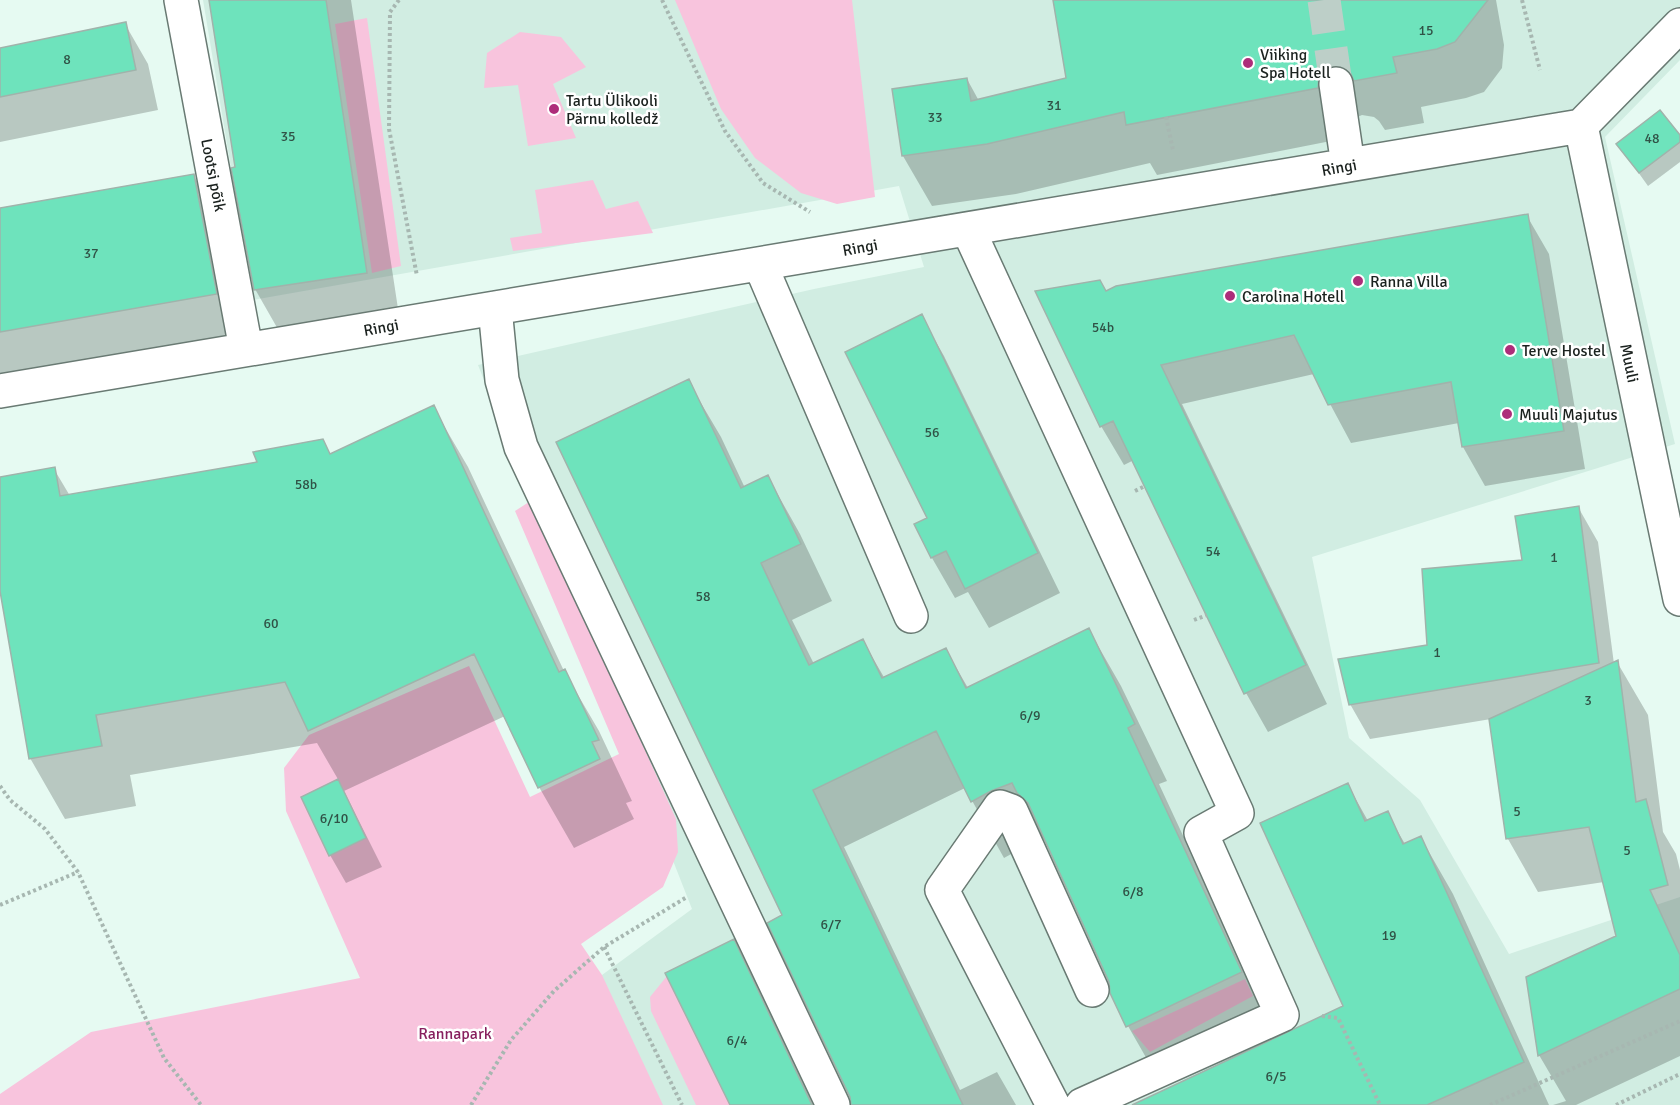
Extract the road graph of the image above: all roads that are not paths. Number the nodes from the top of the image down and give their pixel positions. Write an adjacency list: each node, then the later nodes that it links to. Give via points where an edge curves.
1 (181, 0): 9 (street, Lootsi põik)
2 (1680, 25): 4 (street)
3 (1336, 84): 5 (street)
4 (1581, 126): 5 (street, Ringi); 11 (street, Muuli)
5 (1348, 165): 6 (street, Ringi)
6 (968, 229): 7 (street, Ringi); 17 (street, via 1238,813 1201,833 1282,1015)
7 (760, 264): 8 (street, Ringi); 13 (street)
8 (495, 308): 9 (street, Ringi); 15 (street, via 502,380 521,447)
9 (246, 349): 10 (street, Ringi)
10 (0, 391)
11 (1670, 503): 12 (street, Muuli)
12 (1680, 599)
13 (911, 616)
14 (1092, 990): 16 (street, via 1011,811 1000,807 942,890)
15 (833, 1105)
16 (1053, 1105)
17 (1082, 1105)

